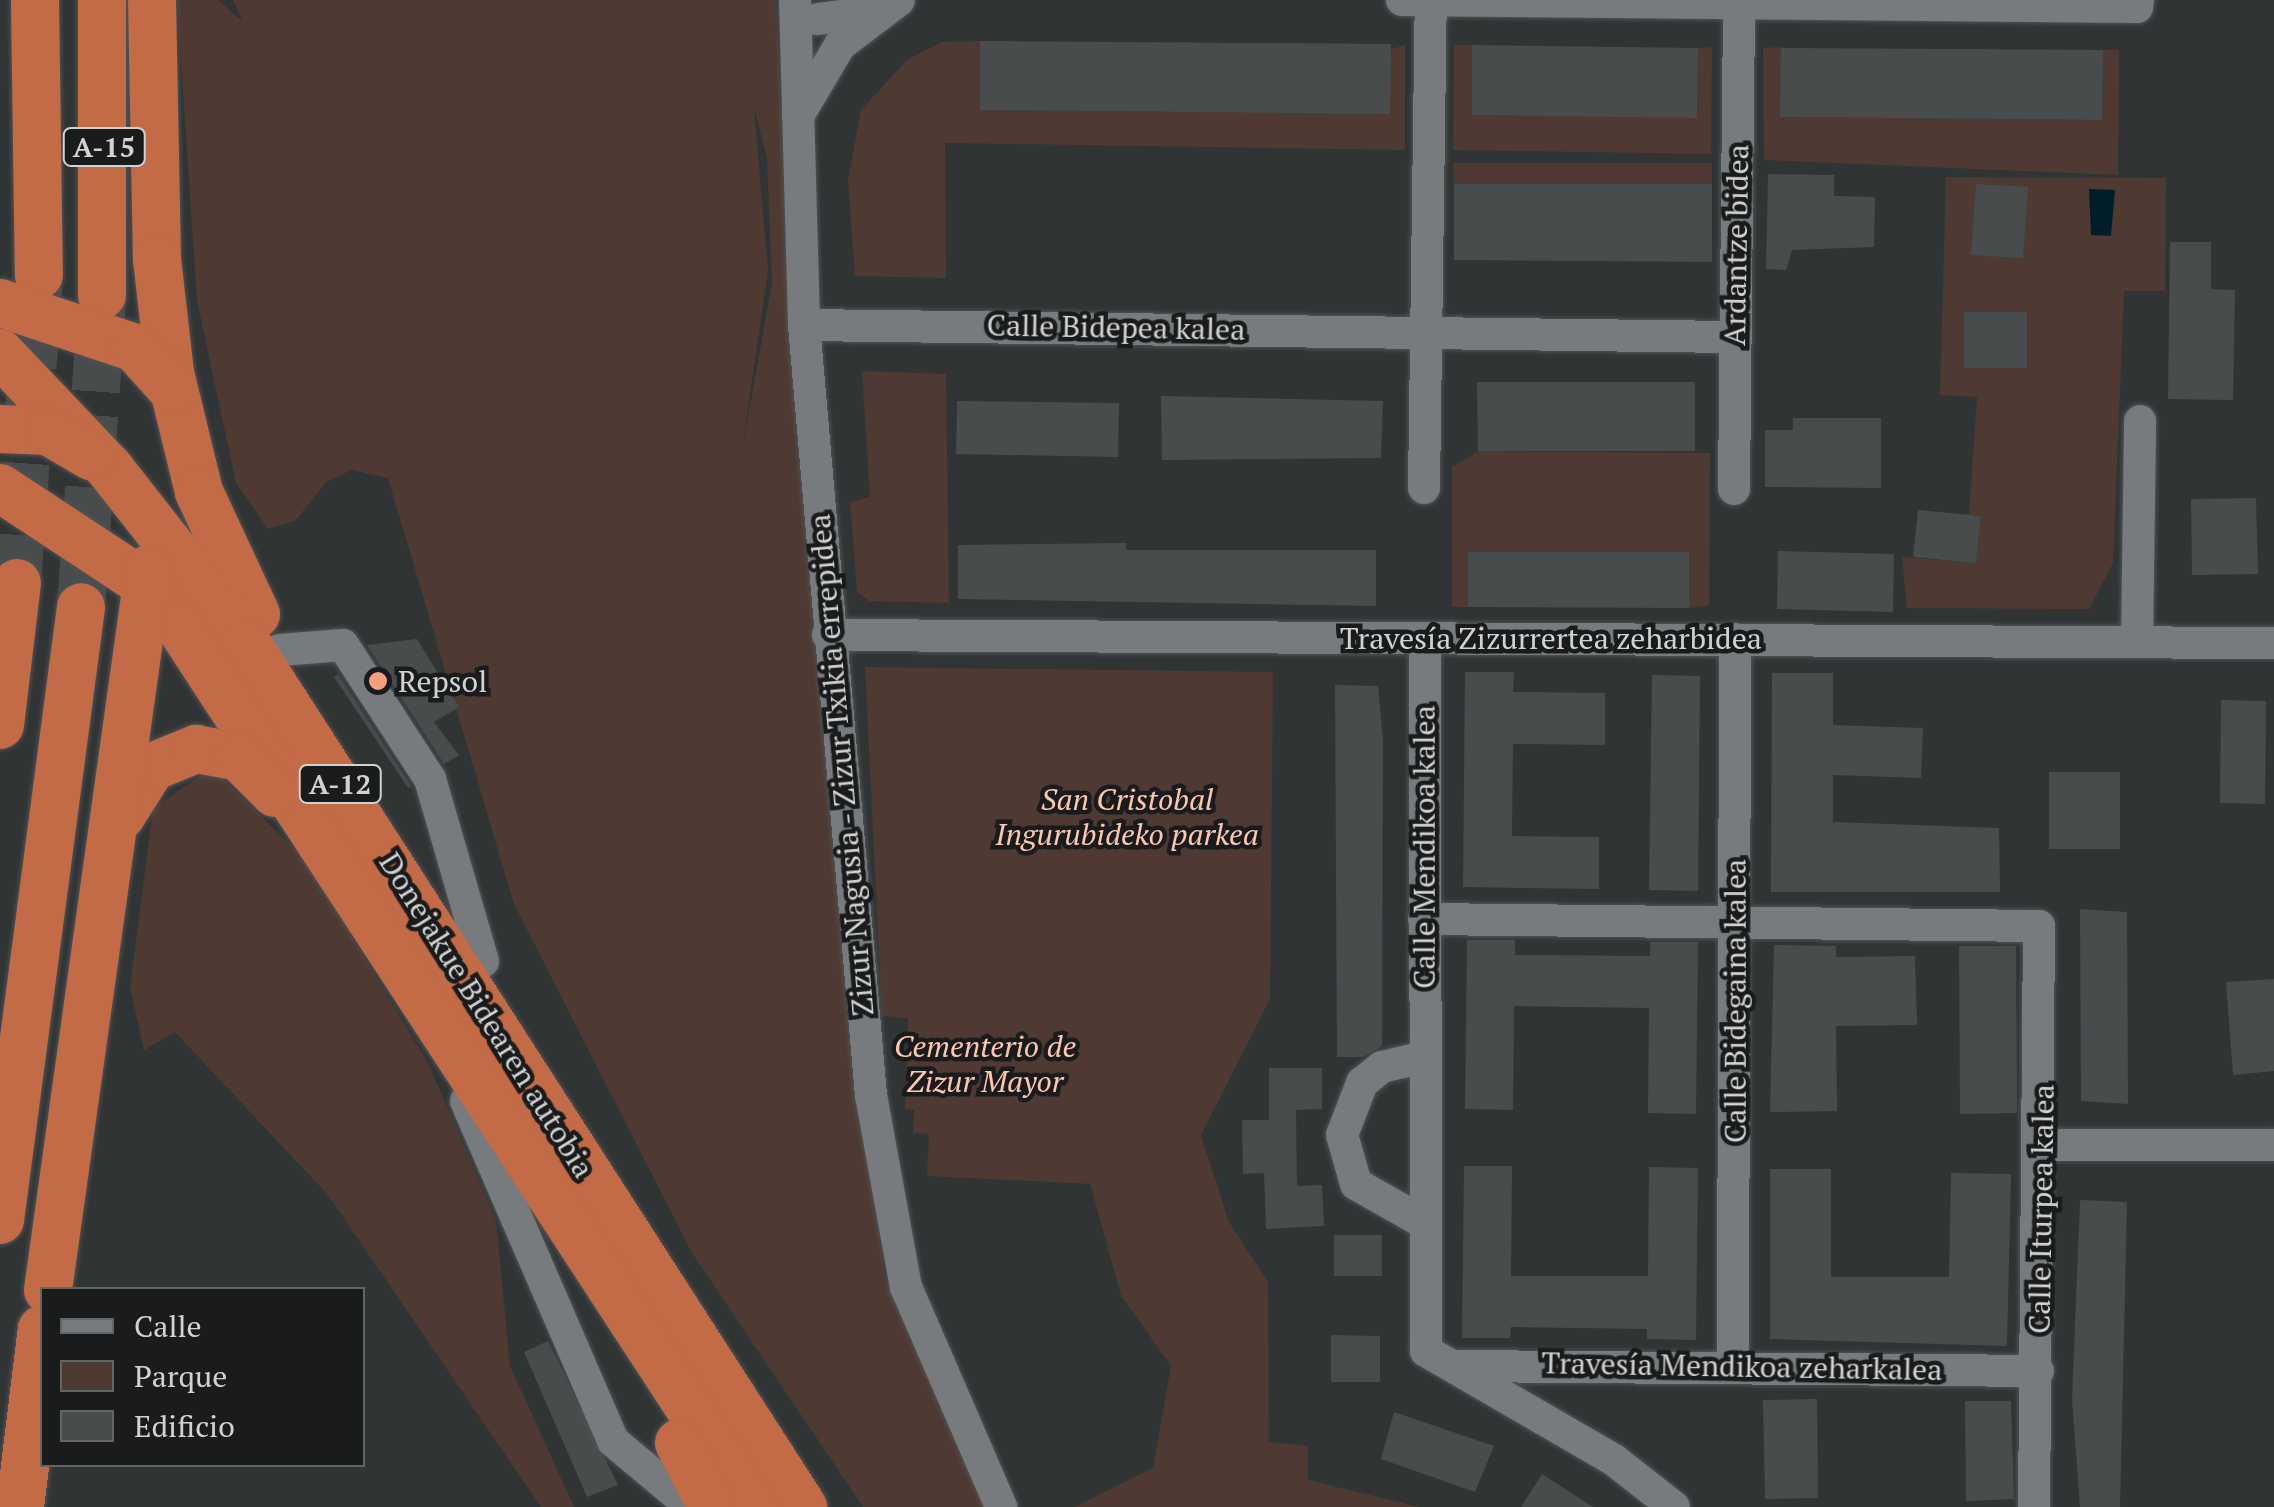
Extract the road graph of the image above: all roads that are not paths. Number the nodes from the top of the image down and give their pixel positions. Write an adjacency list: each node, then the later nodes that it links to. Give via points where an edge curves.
1 (35, 0): 12 (highway, A-15)
2 (102, 0): 13 (highway, A-15)
3 (152, 0): 19 (highway, via 157,259)
4 (1402, 0): 5 (street)
5 (1430, 0): 6 (street); 16 (street)
6 (1739, 1): 7 (street); 17 (street, Ardantze bidea)
7 (1941, 2): 8 (street)
8 (2138, 4)
9 (889, 6): 10 (street); 11 (street, via 840,45)
10 (812, 9): 11 (street, Zizur Nagusia - Zizur Txikia errepidea)
11 (798, 116): 15 (street, Zizur Nagusia - Zizur Txikia errepidea)
12 (40, 275)
13 (102, 295)
14 (0, 303): 19 (highway, via 120,340 154,358)
15 (804, 325): 16 (street, Calle Bidepea kalea); 30 (street, Zizur Nagusia - Zizur Txikia errepidea)
16 (1428, 330): 17 (street, Calle Bidepea kalea); 25 (street)
17 (1734, 336): 26 (street, Ardantze bidea)
18 (0, 353): 23 (highway, Donejakue Bidearen autobia / A-12)
19 (176, 399): 23 (highway, via 170,462); 40 (highway, via 218,544 483,961)
20 (2140, 421): 33 (street)
21 (0, 429): 23 (highway, via 48,431)
22 (0, 475): 23 (highway, via 79,510)
23 (122, 484): 28 (highway, via 150,537); 40 (highway, Donejakue Bidearen autobia / A-12, via 246,644)
24 (0, 488): 28 (highway, Donejakue Bidearen autobia / A-12)
25 (1424, 488)
26 (1734, 489)
27 (17, 583): 35 (highway)
28 (147, 586): 36 (highway, Donejakue Bidearen autobia / A-12); 37 (highway)
29 (81, 607): 45 (highway)
30 (828, 635): 31 (street, Travesía Zizurrertea zeharbidea); 57 (street, Zizur Nagusia - Zizur Txikia errepidea, via 906,1287)
31 (1425, 638): 32 (street, Travesía Zizurrertea zeharbidea); 38 (street, Calle Mendikoa kalea)
32 (1735, 639): 33 (street, Travesía Zizurrertea zeharbidea); 39 (street, Calle Bidegaina kalea)
33 (2137, 642): 34 (street, Travesía Zizurrertea zeharbidea)
34 (2274, 643)
35 (0, 725)
36 (311, 817): 37 (highway, via 239,757 196,749 137,780); 40 (highway, Donejakue Bidearen autobia / A-12)
37 (114, 840): 47 (highway)
38 (1424, 919): 39 (street); 41 (street, Calle Mendikoa kalea)
39 (1734, 920): 42 (street, Calle Iturpea kalea, via 2028,919 2045,940); 49 (street, Calle Bidegaina kalea)
40 (469, 1027): 44 (highway, Donejakue Bidearen autobia / A-12); 53 (street, via 464,1099 613,1441); 56 (highway, Donejakue Bidearen autobia / A-12)
41 (1424, 1057): 46 (street, Calle Mendikoa kalea); 46 (street, via 1362,1083 1342,1135 1356,1184)
42 (2042, 1145): 43 (street); 51 (street, Calle Iturpea kalea)
43 (2274, 1145)
44 (553, 1206): 54 (highway); 55 (highway, Donejakue Bidearen autobia / A-12)
45 (0, 1220)
46 (1423, 1222): 50 (street, Calle Mendikoa kalea, via 1426,1350)
47 (48, 1287)
48 (40, 1344): 52 (highway)
49 (1733, 1363): 50 (street, Travesía Mendikoa zeharkalea); 51 (street, Travesía Mendikoa zeharkalea)
50 (1445, 1367): 58 (street, via 1614,1460)
51 (2038, 1371): 59 (street, Calle Iturpea kalea)
52 (20, 1507)
53 (692, 1507)
54 (712, 1507)
55 (754, 1507)
56 (803, 1507)
57 (1000, 1507)
58 (1674, 1507)
59 (2034, 1507)

